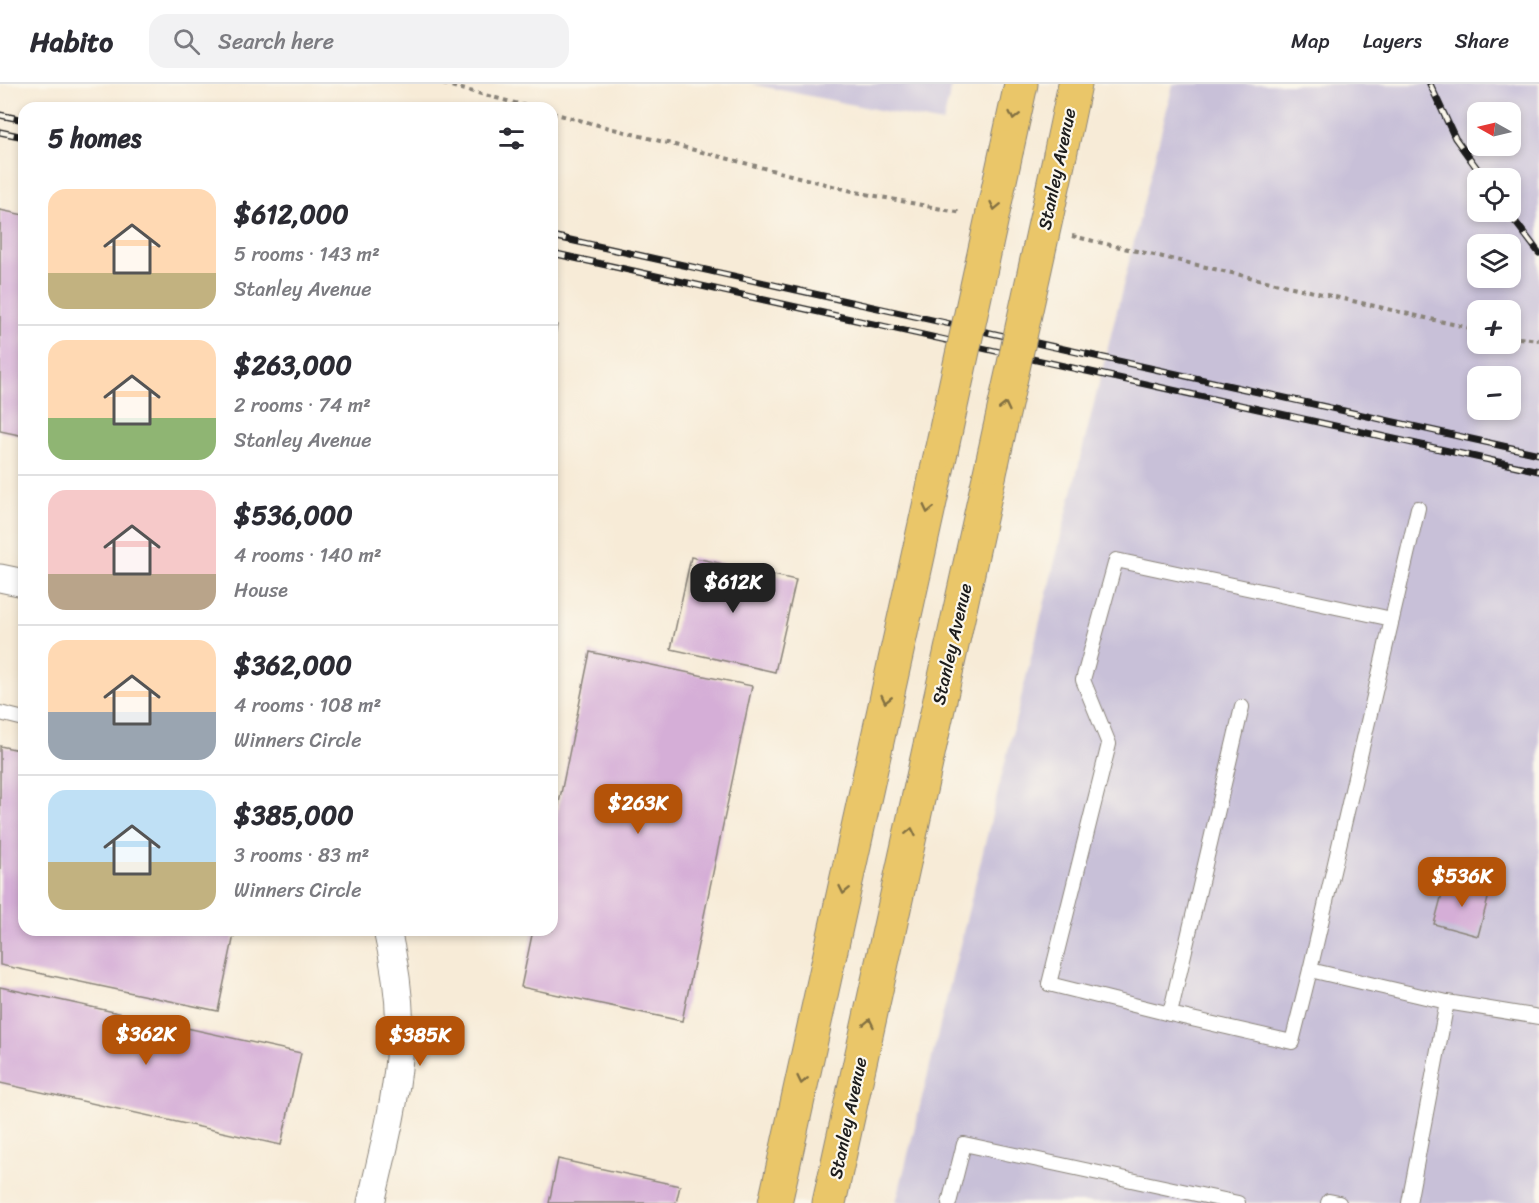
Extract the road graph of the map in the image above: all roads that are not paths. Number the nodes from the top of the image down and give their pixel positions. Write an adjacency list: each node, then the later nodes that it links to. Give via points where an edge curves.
1 (1021, 84): 16 (main road, one-way to 16, bridge)
2 (1076, 84): 17 (main road, Stanley Avenue, one-way to 2, bridge)
3 (1418, 508): 6 (lane)
4 (0, 578): 5 (street)
5 (18, 582)
6 (1392, 619): 11 (lane); 13 (lane, via 1116,560 1083,680 1109,744 1049,984)
7 (1242, 707): 13 (lane)
8 (0, 713): 9 (lane)
9 (18, 718)
10 (389, 936): 15 (street, via 400,1014 399,1058)
11 (1310, 970): 12 (lane); 13 (lane, via 1292,1042)
12 (1447, 1002): 14 (lane); 22 (lane)
13 (1170, 1014)
14 (1539, 1017)
15 (371, 1203)
16 (775, 1203)
17 (829, 1203)
18 (949, 1203): 19 (lane, via 964,1144)
19 (1238, 1203)
20 (1328, 1203): 21 (lane)
21 (1339, 1203)
22 (1409, 1203)

